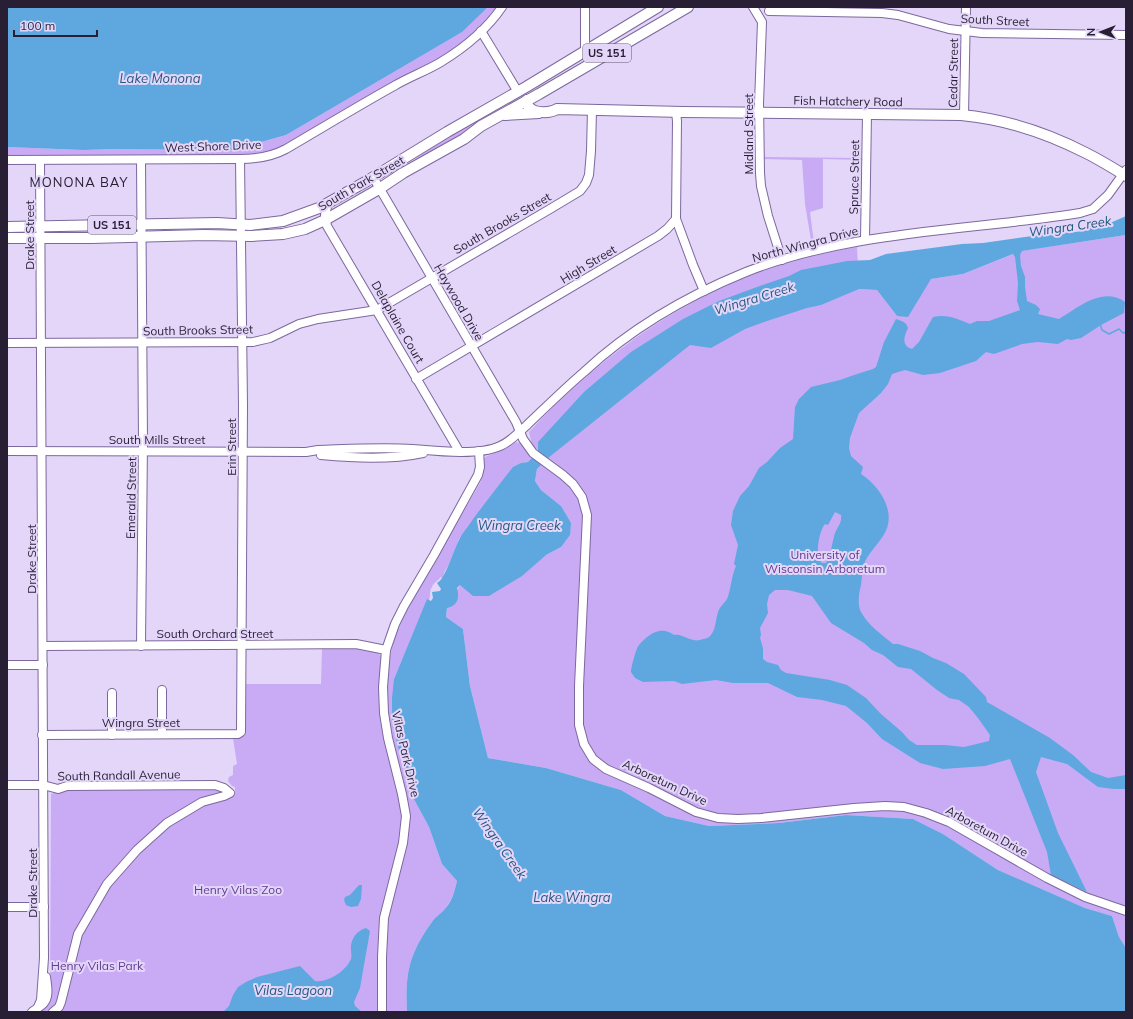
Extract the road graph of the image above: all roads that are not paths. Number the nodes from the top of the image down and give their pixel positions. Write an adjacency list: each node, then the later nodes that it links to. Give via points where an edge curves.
1 (502, 7): 9 (street, West Shore Drive)
2 (585, 7): 12 (street)
3 (658, 7): 12 (main road, South Park Street / US 151)
4 (688, 7): 13 (main road, South Park Street / US 151)
5 (753, 7): 8 (street, Midland Street)
6 (966, 7): 10 (street, Cedar Street)
7 (772, 9): 8 (street); 10 (street, South Street, via 882,13)
8 (759, 16): 20 (street, Midland Street, via 762,22)
9 (481, 31): 14 (street); 24 (street, West Shore Drive, via 440,62 396,84 286,149 265,157)
10 (965, 31): 11 (street, South Street); 23 (street, Cedar Street)
11 (1126, 35)
12 (585, 51): 13 (street); 14 (main road, South Park Street / US 151)
13 (591, 62): 15 (main road, South Park Street / US 151)
14 (518, 92): 15 (main road, Fish Hatchery Road); 29 (main road, South Park Street / US 151)
15 (527, 100): 16 (main road, Fish Hatchery Road); 19 (main road, Fish Hatchery Road, via 531,109); 22 (main road, South Park Street / US 151)
16 (557, 109): 17 (main road, Fish Hatchery Road); 19 (main road, Fish Hatchery Road)
17 (592, 110): 18 (main road, Fish Hatchery Road); 44 (street, South Brooks Street, via 589,175 580,191)
18 (676, 112): 20 (main road, Fish Hatchery Road); 32 (street)
19 (547, 113): 22 (main road)
20 (760, 113): 21 (main road, Fish Hatchery Road); 43 (street, Midland Street, via 761,186)
21 (866, 114): 23 (main road, Fish Hatchery Road); 42 (street, Spruce Street)
22 (501, 115): 30 (main road, South Park Street / US 151)
23 (964, 116): 28 (main road, Fish Hatchery Road, via 988,118 1020,126 1087,153)
24 (240, 159): 27 (street, West Shore Drive); 35 (street, Erin Street)
25 (7, 160): 26 (street, West Shore Drive)
26 (40, 160): 27 (street, West Shore Drive); 36 (street, Drake Street)
27 (141, 160): 34 (street, Emerald Street)
28 (1125, 173): 42 (street, North Wingra Drive, via 1093,209)
29 (372, 177): 30 (street, Haywood Drive); 31 (main road, South Park Street / US 151)
30 (380, 189): 33 (main road, South Park Street / US 151); 44 (street, Haywood Drive)
31 (328, 203): 33 (street); 35 (main road, South Park Street / US 151, via 283,221)
32 (676, 219): 45 (street); 51 (street, High Street, via 658,236)
33 (325, 220): 38 (main road, South Park Street / US 151, via 305,229 283,234); 46 (street, Delaplaine Court)
34 (142, 224): 35 (main road, South Park Street / US 151); 36 (main road, South Park Street / US 151); 39 (street, Emerald Street)
35 (241, 224): 38 (street, Erin Street)
36 (40, 225): 37 (main road, South Park Street / US 151); 41 (street, Drake Street)
37 (7, 227)
38 (241, 236): 39 (main road, South Park Street / US 151); 47 (street, Erin Street)
39 (142, 237): 41 (main road, South Park Street / US 151); 48 (street, Emerald Street)
40 (7, 238): 41 (main road, South Park Street / US 151)
41 (41, 238): 50 (street, Drake Street)
42 (865, 240): 43 (street, North Wingra Drive)
43 (782, 260): 45 (street, North Wingra Drive, via 746,272)
44 (432, 278): 46 (street, South Brooks Street); 51 (street, Haywood Drive)
45 (704, 291): 53 (street, North Wingra Drive, via 626,337 585,370)
46 (377, 310): 47 (street, South Brooks Street, via 318,318 270,338); 52 (street, Delaplaine Court)
47 (242, 342): 48 (street, South Brooks Street); 59 (street, Erin Street)
48 (142, 343): 50 (street, South Brooks Street); 56 (street, Emerald Street)
49 (7, 344): 50 (street, South Brooks Street)
50 (41, 344): 58 (street, Drake Street)
51 (472, 346): 52 (street, High Street); 53 (street, Haywood Drive)
52 (416, 379): 60 (street, Delaplaine Court)
53 (520, 431): 54 (street, Haywood Drive); 55 (street, North Wingra Drive)
54 (523, 439): 78 (street, Arboretum Drive, via 533,453 573,484 582,497 587,515 579,725 584,744 593,758 606,769 690,810 718,818 761,818 886,806 904,807 926,813 950,822 1085,897)
55 (508, 441): 61 (street, South Mills Street, via 500,446)
56 (143, 450): 58 (street, South Mills Street); 59 (street, South Mills Street); 64 (street, Emerald Street)
57 (7, 451): 58 (street, South Mills Street)
58 (42, 451): 63 (street, Drake Street)
59 (243, 451): 60 (street, South Mills Street, via 382,457 411,456 429,451); 62 (street, Erin Street)
60 (460, 451): 61 (street, South Mills Street)
61 (479, 451): 65 (street, Vilas Park Drive, via 478,475 404,606)
62 (242, 645): 64 (street, South Orchard Street); 65 (street, South Orchard Street, via 356,644); 71 (street, Erin Street)
63 (43, 646): 64 (street, South Orchard Street); 67 (street, Drake Street)
64 (141, 646)
65 (386, 650): 82 (street, Vilas Park Drive, via 383,678 384,713 406,816 403,843 384,918)
66 (7, 665): 67 (street)
67 (43, 665): 72 (street, Drake Street)
68 (162, 690): 70 (street)
69 (112, 693): 73 (street)
70 (162, 734): 71 (street, Wingra Street); 73 (street, Wingra Street)
71 (240, 734)
72 (42, 735): 73 (street, Wingra Street); 75 (street, Drake Street)
73 (112, 735)
74 (7, 785): 75 (street, South Randall Avenue)
75 (43, 785): 77 (street, Drake Street); 81 (street, South Randall Avenue, via 58,789 67,786 215,786 230,793 202,802 167,823 137,850 107,884 78,934 61,1002)
76 (7, 907): 77 (street)
77 (44, 907): 79 (street, Drake Street, via 41,1000)
78 (1126, 911)
79 (35, 1010): 80 (street)
80 (46, 1012)
81 (53, 1012)
82 (382, 1012)

